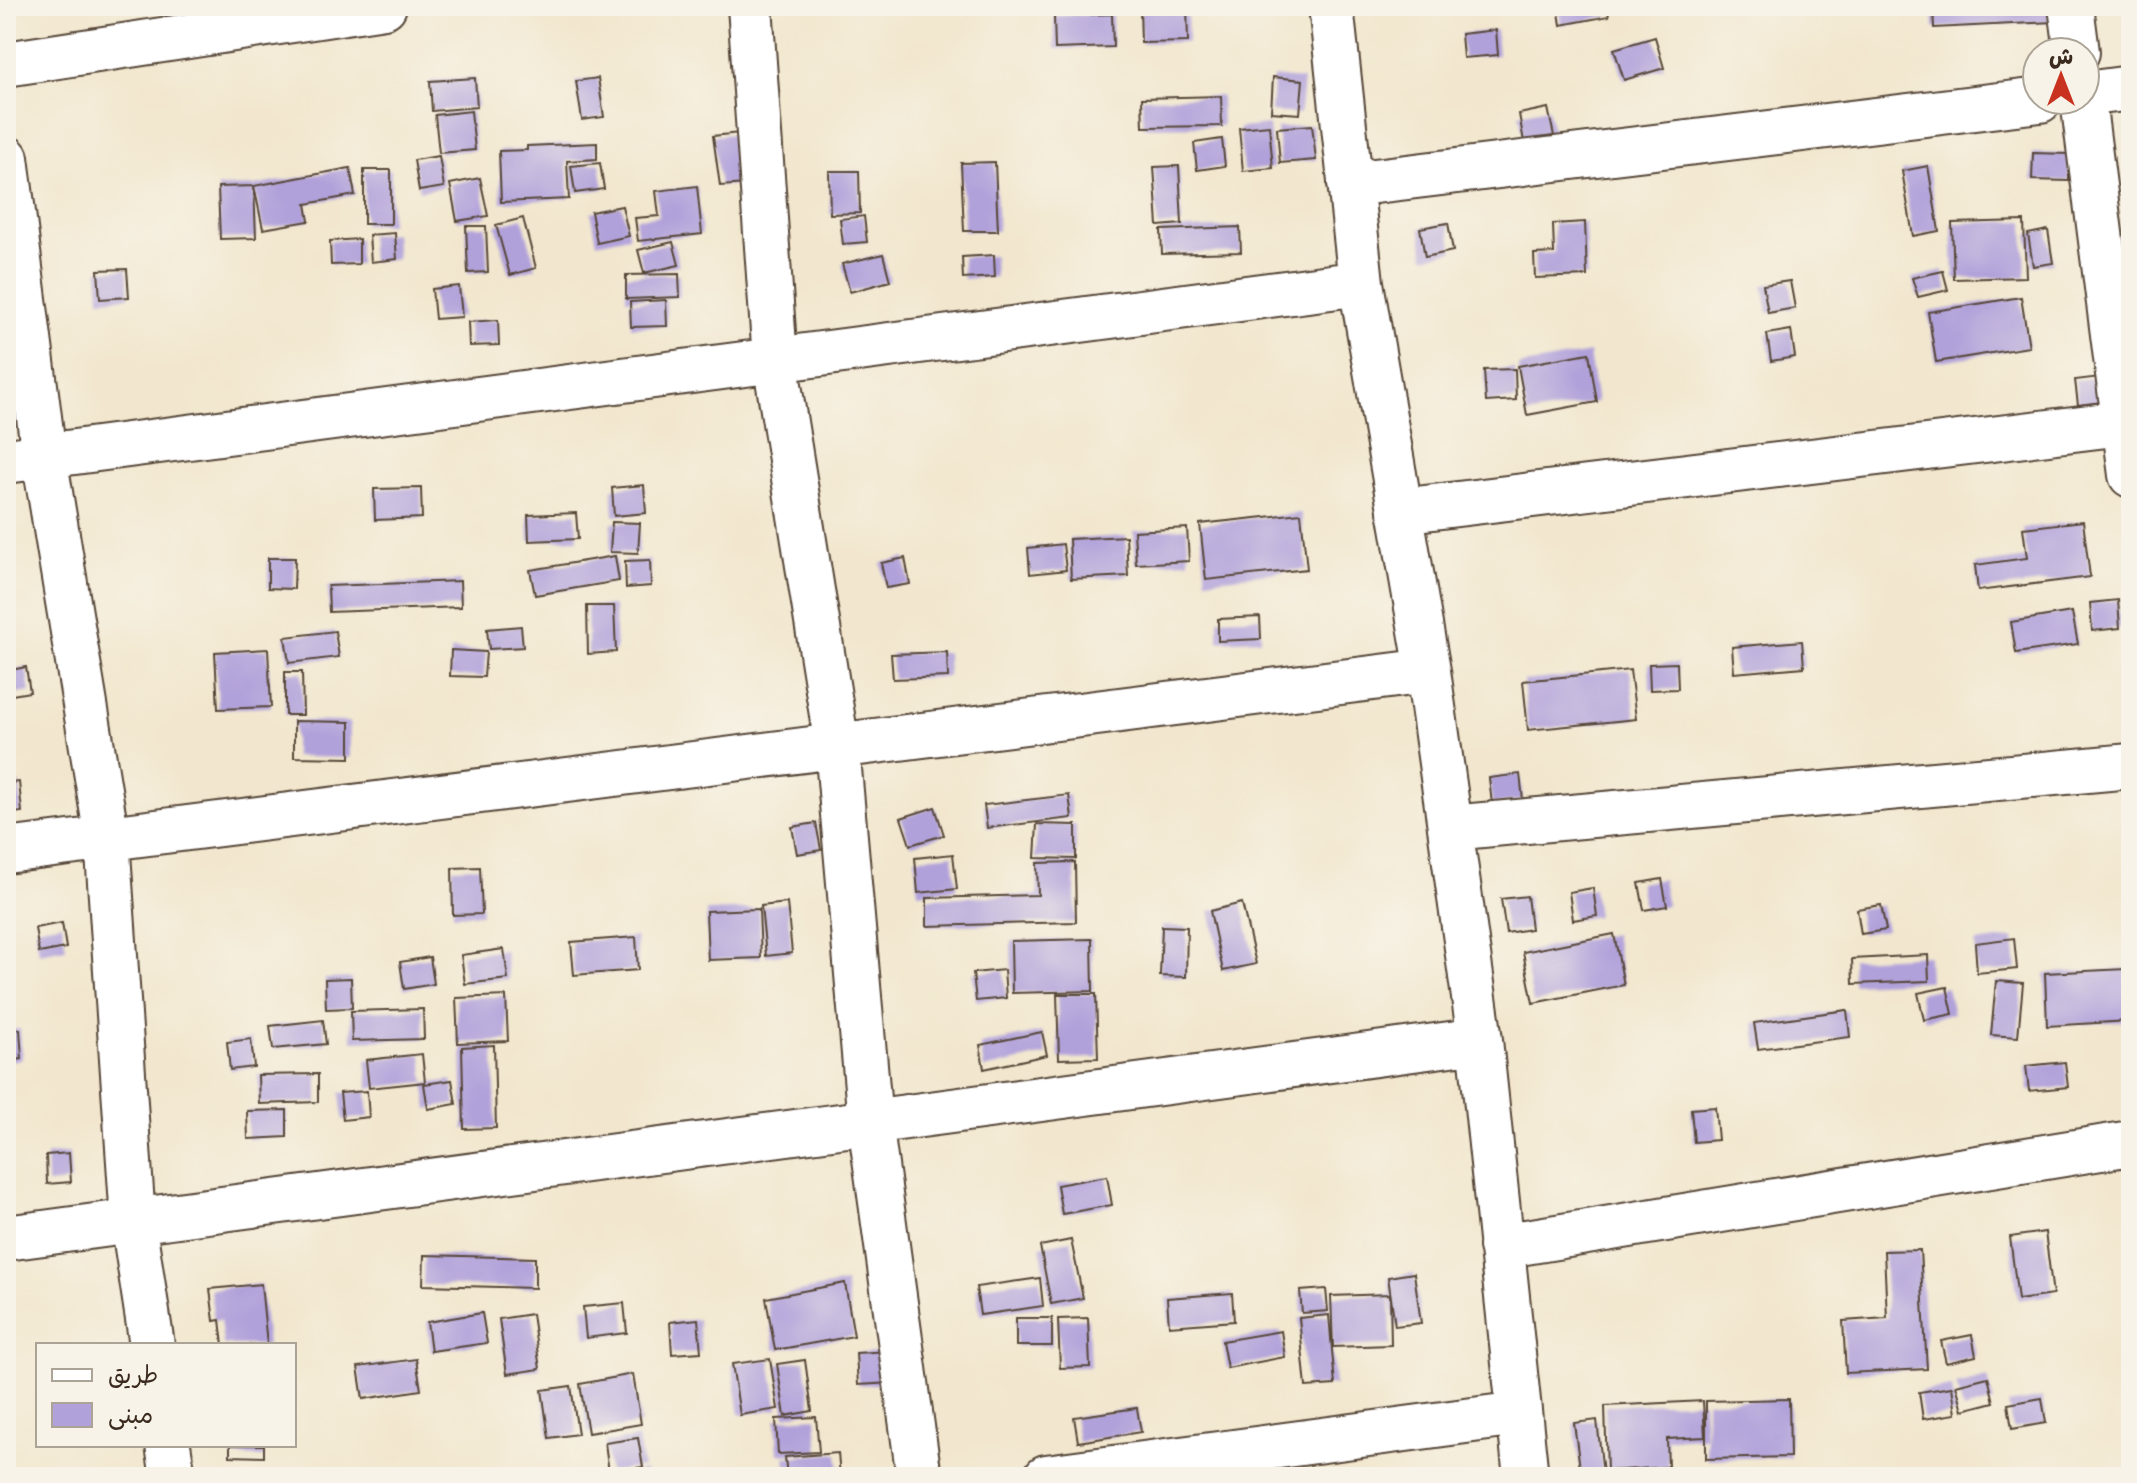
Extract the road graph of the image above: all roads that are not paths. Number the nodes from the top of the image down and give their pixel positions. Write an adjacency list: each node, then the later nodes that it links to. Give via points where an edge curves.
1 (384, 6): 6 (street)
2 (750, 6): 14 (street)
3 (1331, 6): 12 (street)
4 (2071, 6): 5 (street)
5 (2075, 36)
6 (6, 64)
7 (2131, 88): 8 (street)
8 (2101, 94)
9 (2021, 102): 12 (street)
10 (2087, 116): 15 (street)
11 (6, 158): 16 (street)
12 (1350, 184): 13 (street)
13 (1361, 283): 14 (street); 18 (street)
14 (775, 360): 16 (street); 20 (street)
15 (2128, 422): 17 (street); 18 (street)
16 (25, 459): 23 (street)
17 (2131, 475)
18 (1400, 511): 19 (street)
19 (1428, 671): 20 (street); 22 (street)
20 (837, 746): 23 (street); 26 (street)
21 (2131, 766): 22 (street)
22 (1450, 828): 25 (street)
23 (107, 838): 24 (street); 28 (street)
24 (6, 851)
25 (1480, 1040): 26 (street); 30 (street)
26 (870, 1122): 28 (street); 35 (street)
27 (2131, 1143): 30 (street)
28 (133, 1221): 29 (street); 31 (street)
29 (6, 1238)
30 (1501, 1246): 32 (street)
31 (152, 1343)
32 (1518, 1414): 36 (street); 37 (street)
33 (168, 1447): 34 (street)
34 (173, 1477)
35 (919, 1477)
36 (1046, 1477)
37 (1526, 1477)

